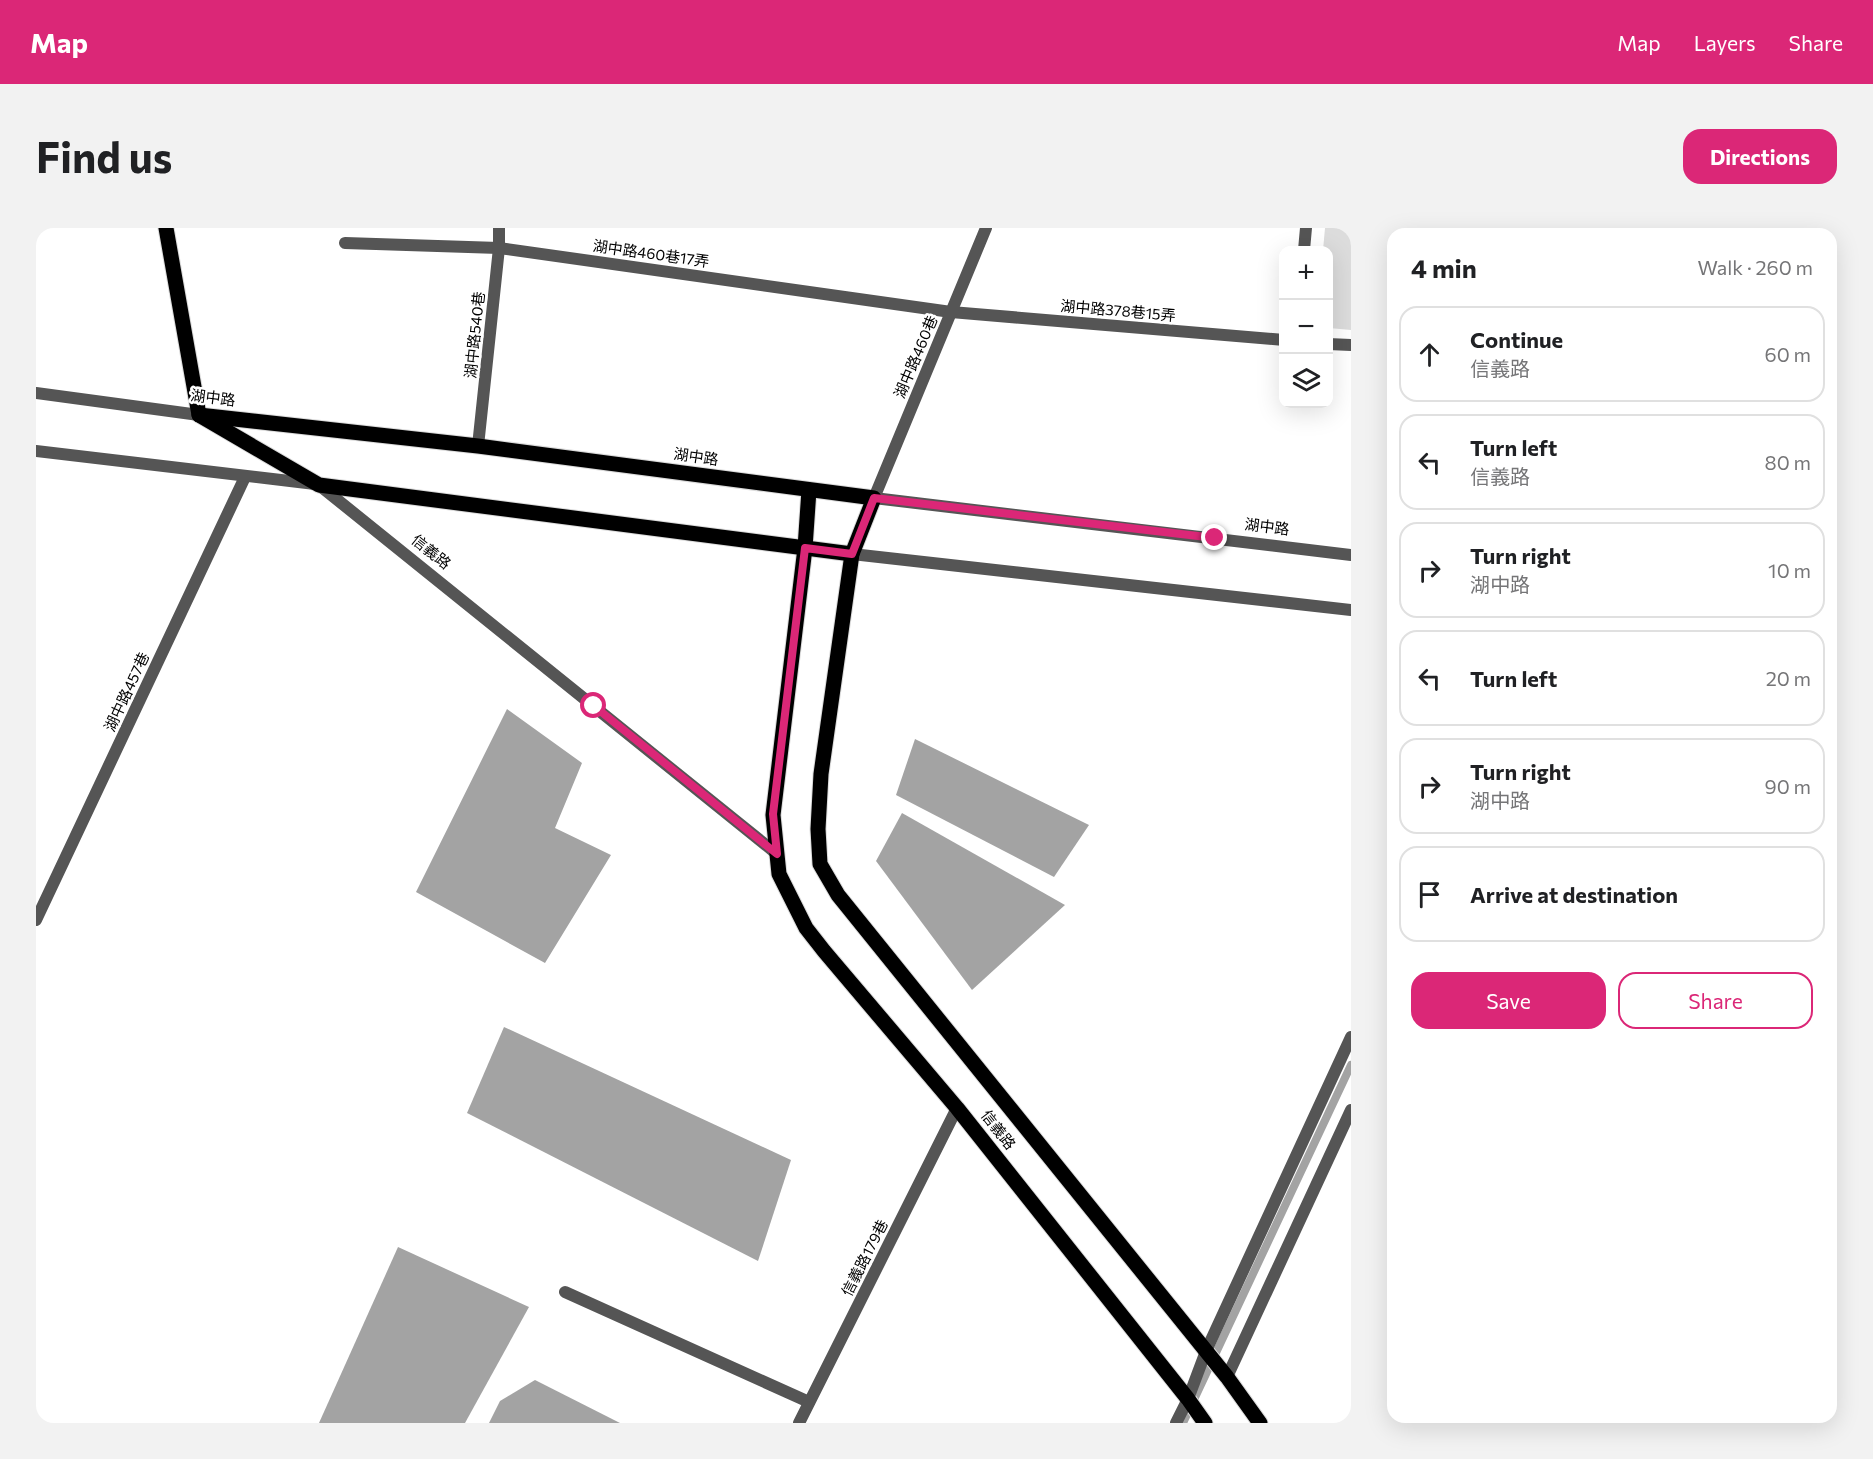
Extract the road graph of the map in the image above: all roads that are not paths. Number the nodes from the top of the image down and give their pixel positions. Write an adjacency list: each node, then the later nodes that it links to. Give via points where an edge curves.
1 (166, 228): 13 (main road)
2 (499, 228): 7 (street, 湖中路540巷)
3 (986, 228): 8 (street, 湖中路460巷)
4 (1306, 228): 6 (street)
5 (345, 243): 7 (street, 湖中路460巷17弄)
6 (1304, 246)
7 (499, 248): 8 (street, 湖中路460巷17弄); 14 (street, 湖中路540巷)
8 (951, 312): 9 (street, 湖中路378巷15弄); 19 (street, 湖中路460巷)
9 (1279, 340)
10 (1333, 344): 11 (street)
11 (1351, 345)
12 (36, 393): 13 (street, 湖中路)
13 (199, 415): 14 (main road, 湖中路); 17 (main road, 信義路)
14 (478, 446): 18 (main road, 湖中路)
15 (36, 452): 16 (street)
16 (245, 477): 17 (street); 25 (street, 湖中路457巷)
17 (319, 485): 20 (main road); 24 (street, 信義路)
18 (809, 490): 19 (main road, 湖中路); 20 (main road, 信義路)
19 (874, 498): 21 (main road, 信義路); 22 (street, 湖中路)
20 (805, 548): 21 (main road); 24 (main road, 信義路, via 773,814)
21 (852, 554): 23 (street); 30 (main road, 信義路, via 821,774 820,864 838,895)
22 (1351, 555)
23 (1351, 610)
24 (777, 854): 27 (main road, 信義路, via 779,874 807,928)
25 (36, 920)
26 (1351, 1037): 30 (street)
27 (957, 1108): 32 (main road, 信義路); 33 (street, 信義路179巷)
28 (1351, 1110): 31 (street)
29 (565, 1292): 33 (street)
30 (1206, 1351): 31 (main road, 信義路); 32 (street)
31 (1227, 1377): 37 (main road, 信義路)
32 (1188, 1399): 35 (street); 36 (main road, 信義路)
33 (809, 1402): 34 (street, 信義路179巷)
34 (800, 1423)
35 (1176, 1423)
36 (1205, 1423)
37 (1260, 1423)

